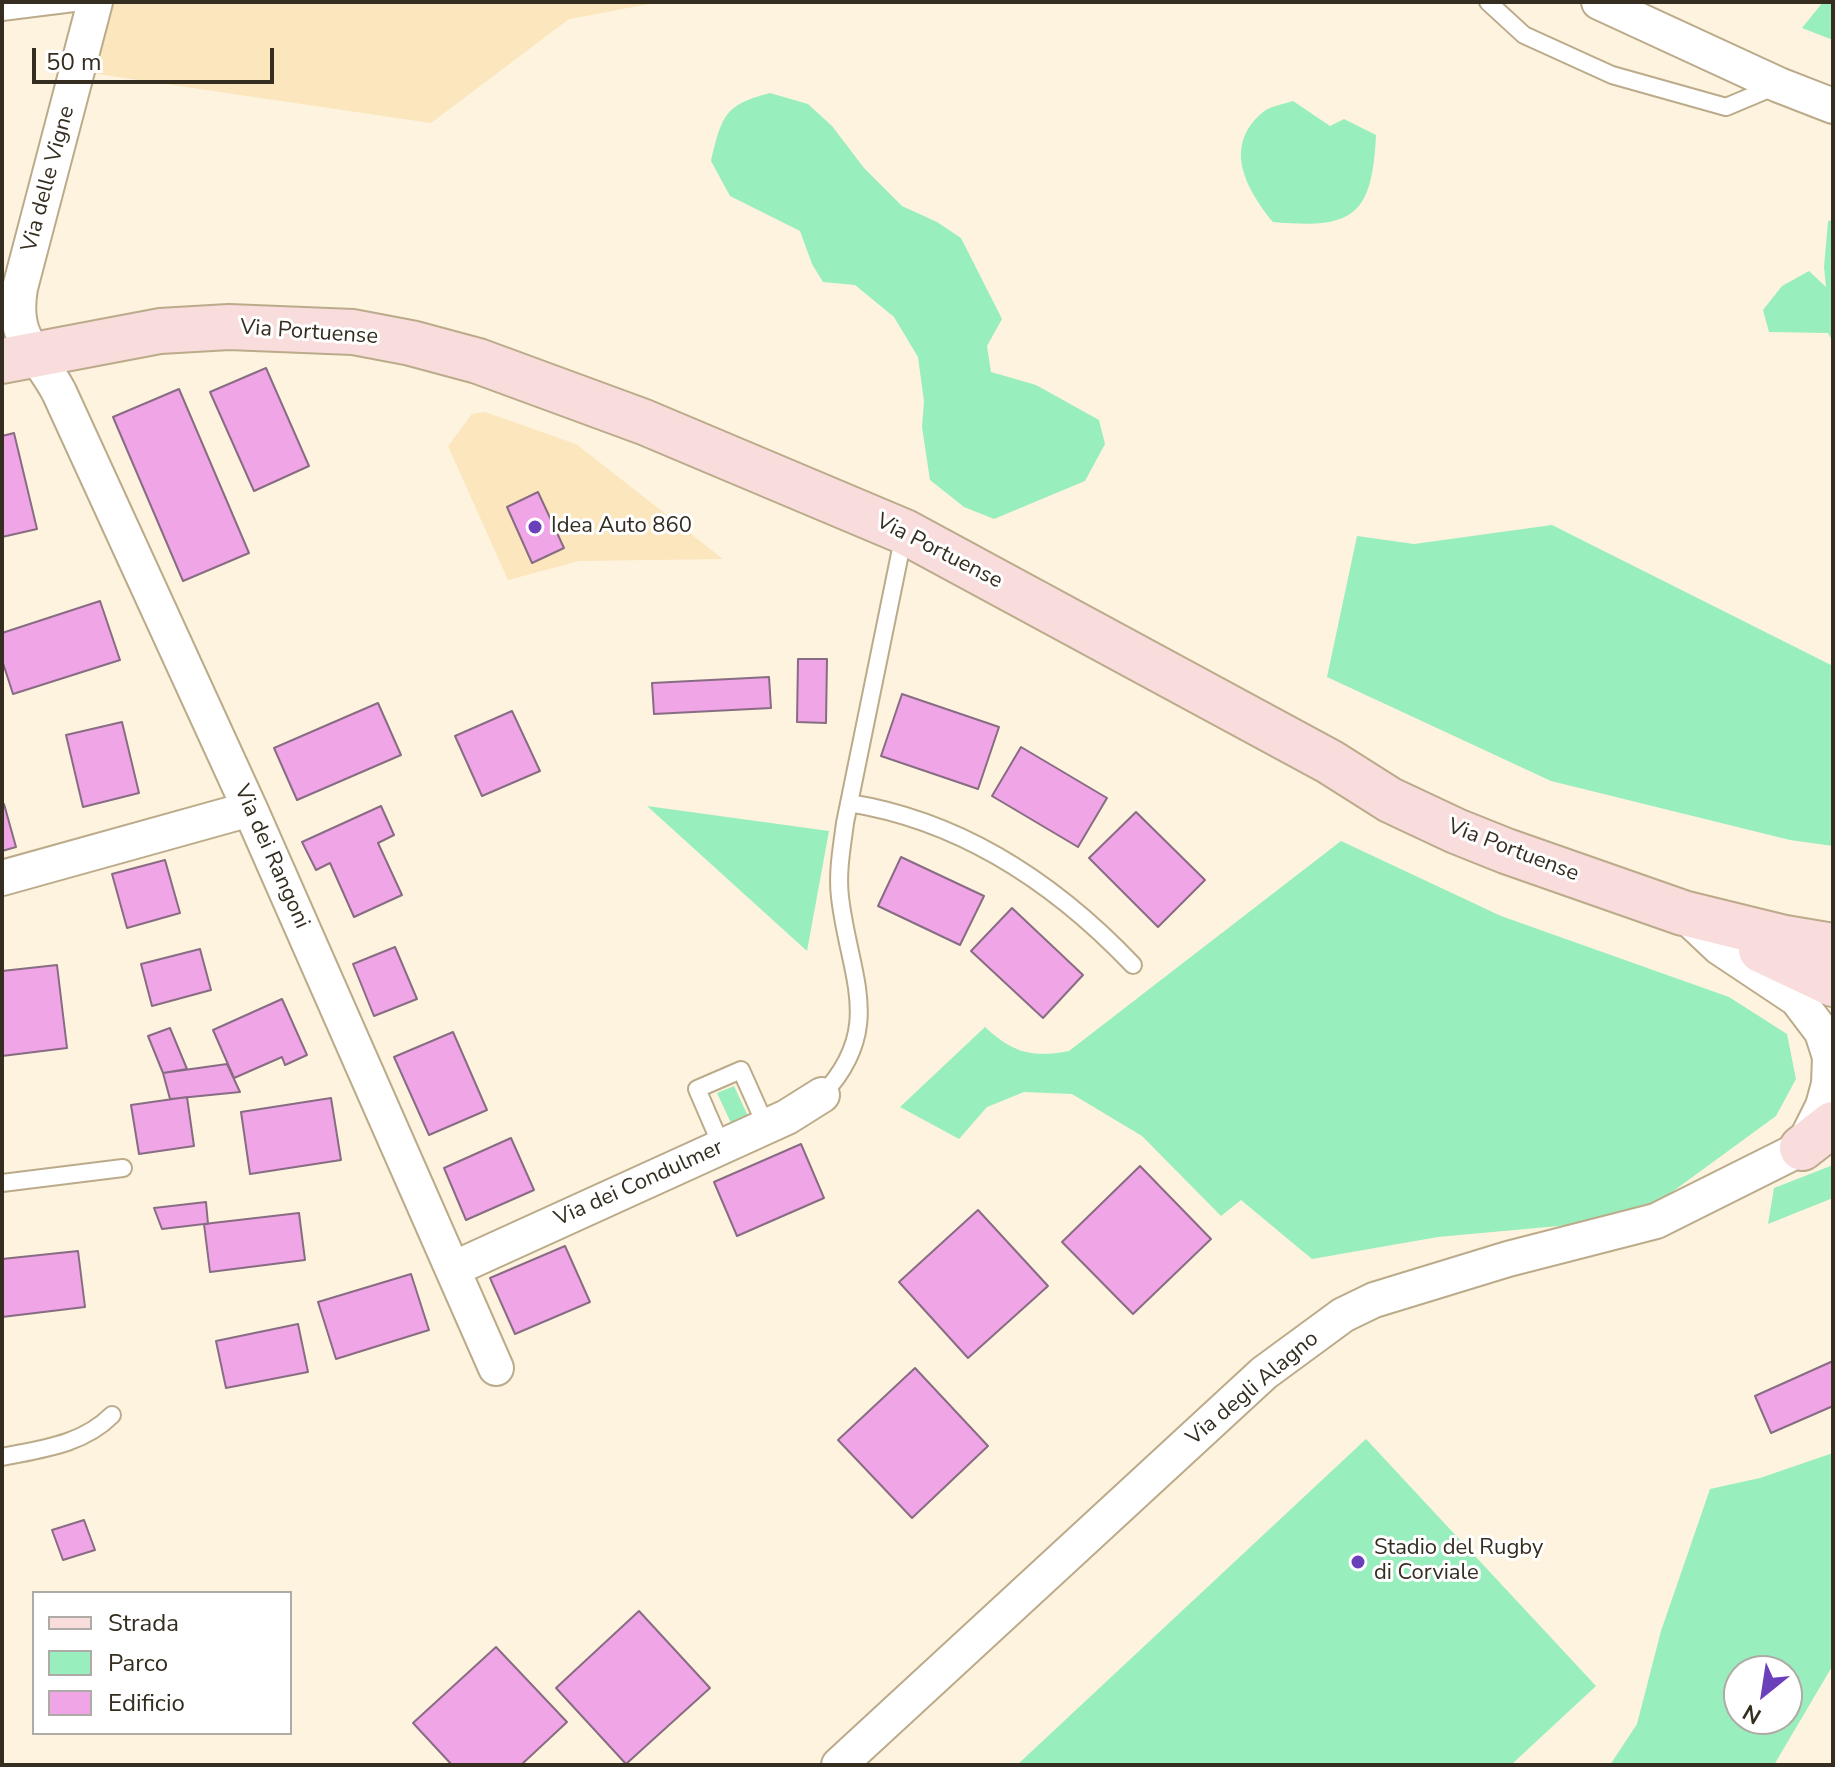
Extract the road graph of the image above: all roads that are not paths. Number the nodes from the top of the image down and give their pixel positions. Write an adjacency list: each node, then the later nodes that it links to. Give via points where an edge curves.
1 (82, 2): 5 (lane)
2 (95, 2): 8 (street, Via delle Vigne, via 20,288)
3 (1488, 2): 6 (lane, via 1524,35 1612,75 1726,107)
4 (1599, 2): 6 (street)
5 (2, 12)
6 (1779, 85): 7 (street)
7 (1833, 106)
8 (18, 358): 9 (main road, Via Portuense, via 195,327 333,330 411,343 576,395); 11 (street, Via dei Rangoni, via 43,365 59,392)
9 (905, 532): 10 (lane); 13 (main road, Via Portuense, via 1390,800 1456,831)
10 (849, 803): 15 (lane, via 921,820 990,850 1059,896); 17 (lane, via 839,892 859,1005 858,1031 845,1069)
11 (250, 809): 12 (street); 23 (street, Via dei Rangoni)
12 (2, 878)
13 (1683, 913): 14 (main road, Via Portuense); 16 (main road); 19 (street, Via degli Alagno, via 1719,947 1791,993 1813,1016 1830,1057)
14 (1833, 946)
15 (1133, 965)
16 (1833, 984)
17 (822, 1095): 18 (street, Via dei Condulmer)
18 (766, 1126): 20 (street, Via dei Condulmer); 20 (lane, via 741,1070 697,1089)
19 (1823, 1136): 27 (street, Via degli Alagno, via 1656,1221 1508,1259 1374,1300 1343,1315 1264,1373)
20 (722, 1147): 23 (street, Via dei Condulmer)
21 (123, 1168): 22 (lane)
22 (2, 1183)
23 (453, 1269): 24 (street, Via dei Rangoni)
24 (496, 1368)
25 (112, 1415): 26 (lane, via 71,1442)
26 (2, 1457)
27 (839, 1765)

